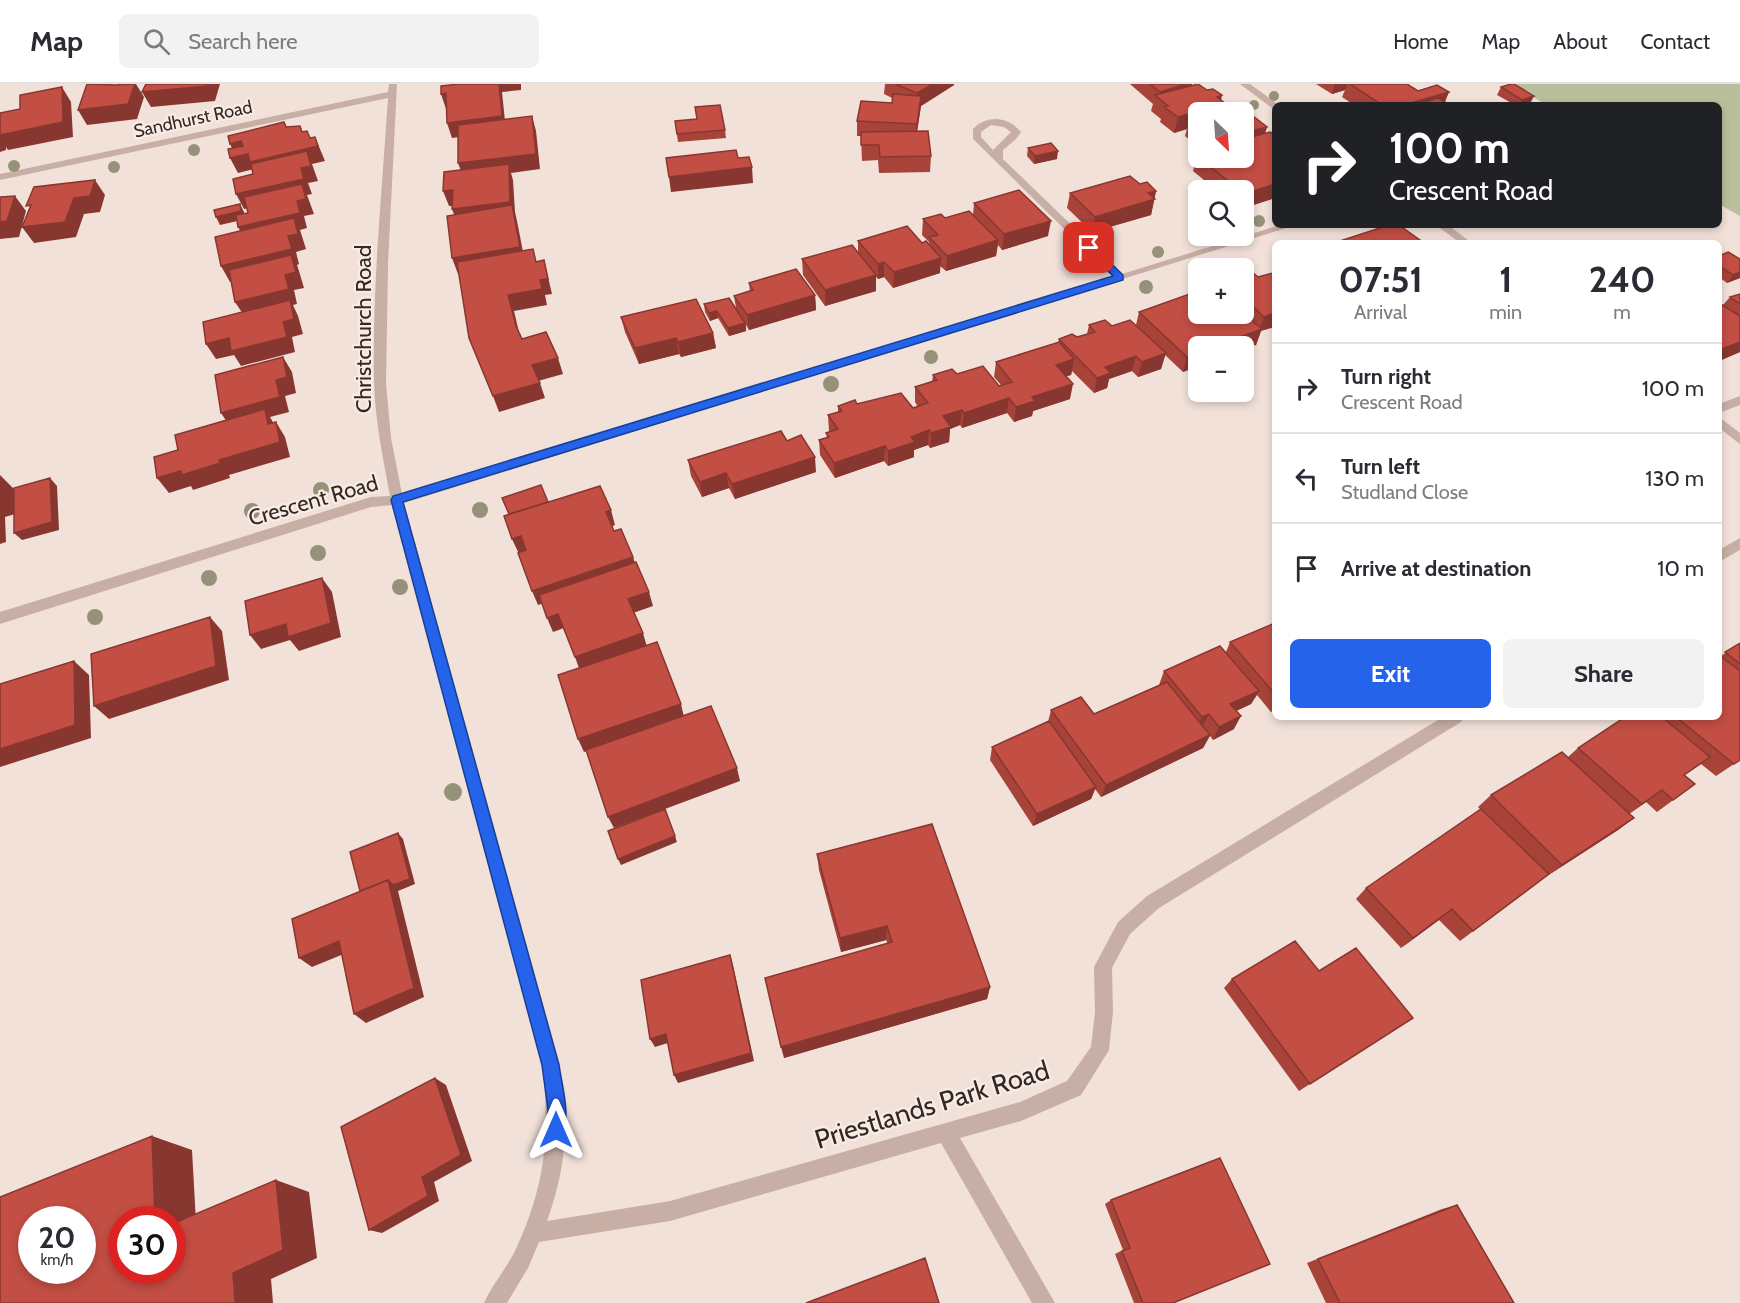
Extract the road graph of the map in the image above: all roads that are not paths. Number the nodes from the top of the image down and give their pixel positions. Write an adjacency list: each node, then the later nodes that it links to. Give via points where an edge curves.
1 (1244, 84): 3 (street)
2 (392, 89): 5 (street, Sandhurst Road); 14 (street, Christchurch Road, via 380,383)
3 (1272, 104)
4 (998, 160): 9 (street)
5 (0, 177)
6 (1281, 228): 9 (street, Crescent Road)
7 (1446, 228): 8 (street)
8 (1463, 240)
9 (1120, 278): 14 (street, Crescent Road)
10 (1740, 400): 11 (street)
11 (1722, 408)
12 (1722, 424): 13 (street)
13 (1740, 440)
14 (397, 500): 17 (street, Crescent Road, via 371,502); 20 (street, Christchurch Road, via 550,1065 557,1110 553,1168)
15 (1740, 543): 16 (street)
16 (1722, 555)
17 (0, 618)
18 (1451, 720): 19 (street, Priestlands Park Road, via 1153,902 1124,928 1103,967 1100,1050 1074,1088 1021,1111)
19 (946, 1133): 20 (street, Priestlands Park Road, via 669,1211); 22 (street)
20 (534, 1233): 21 (street, Christchurch Road)
21 (495, 1303)
22 (1044, 1303)

